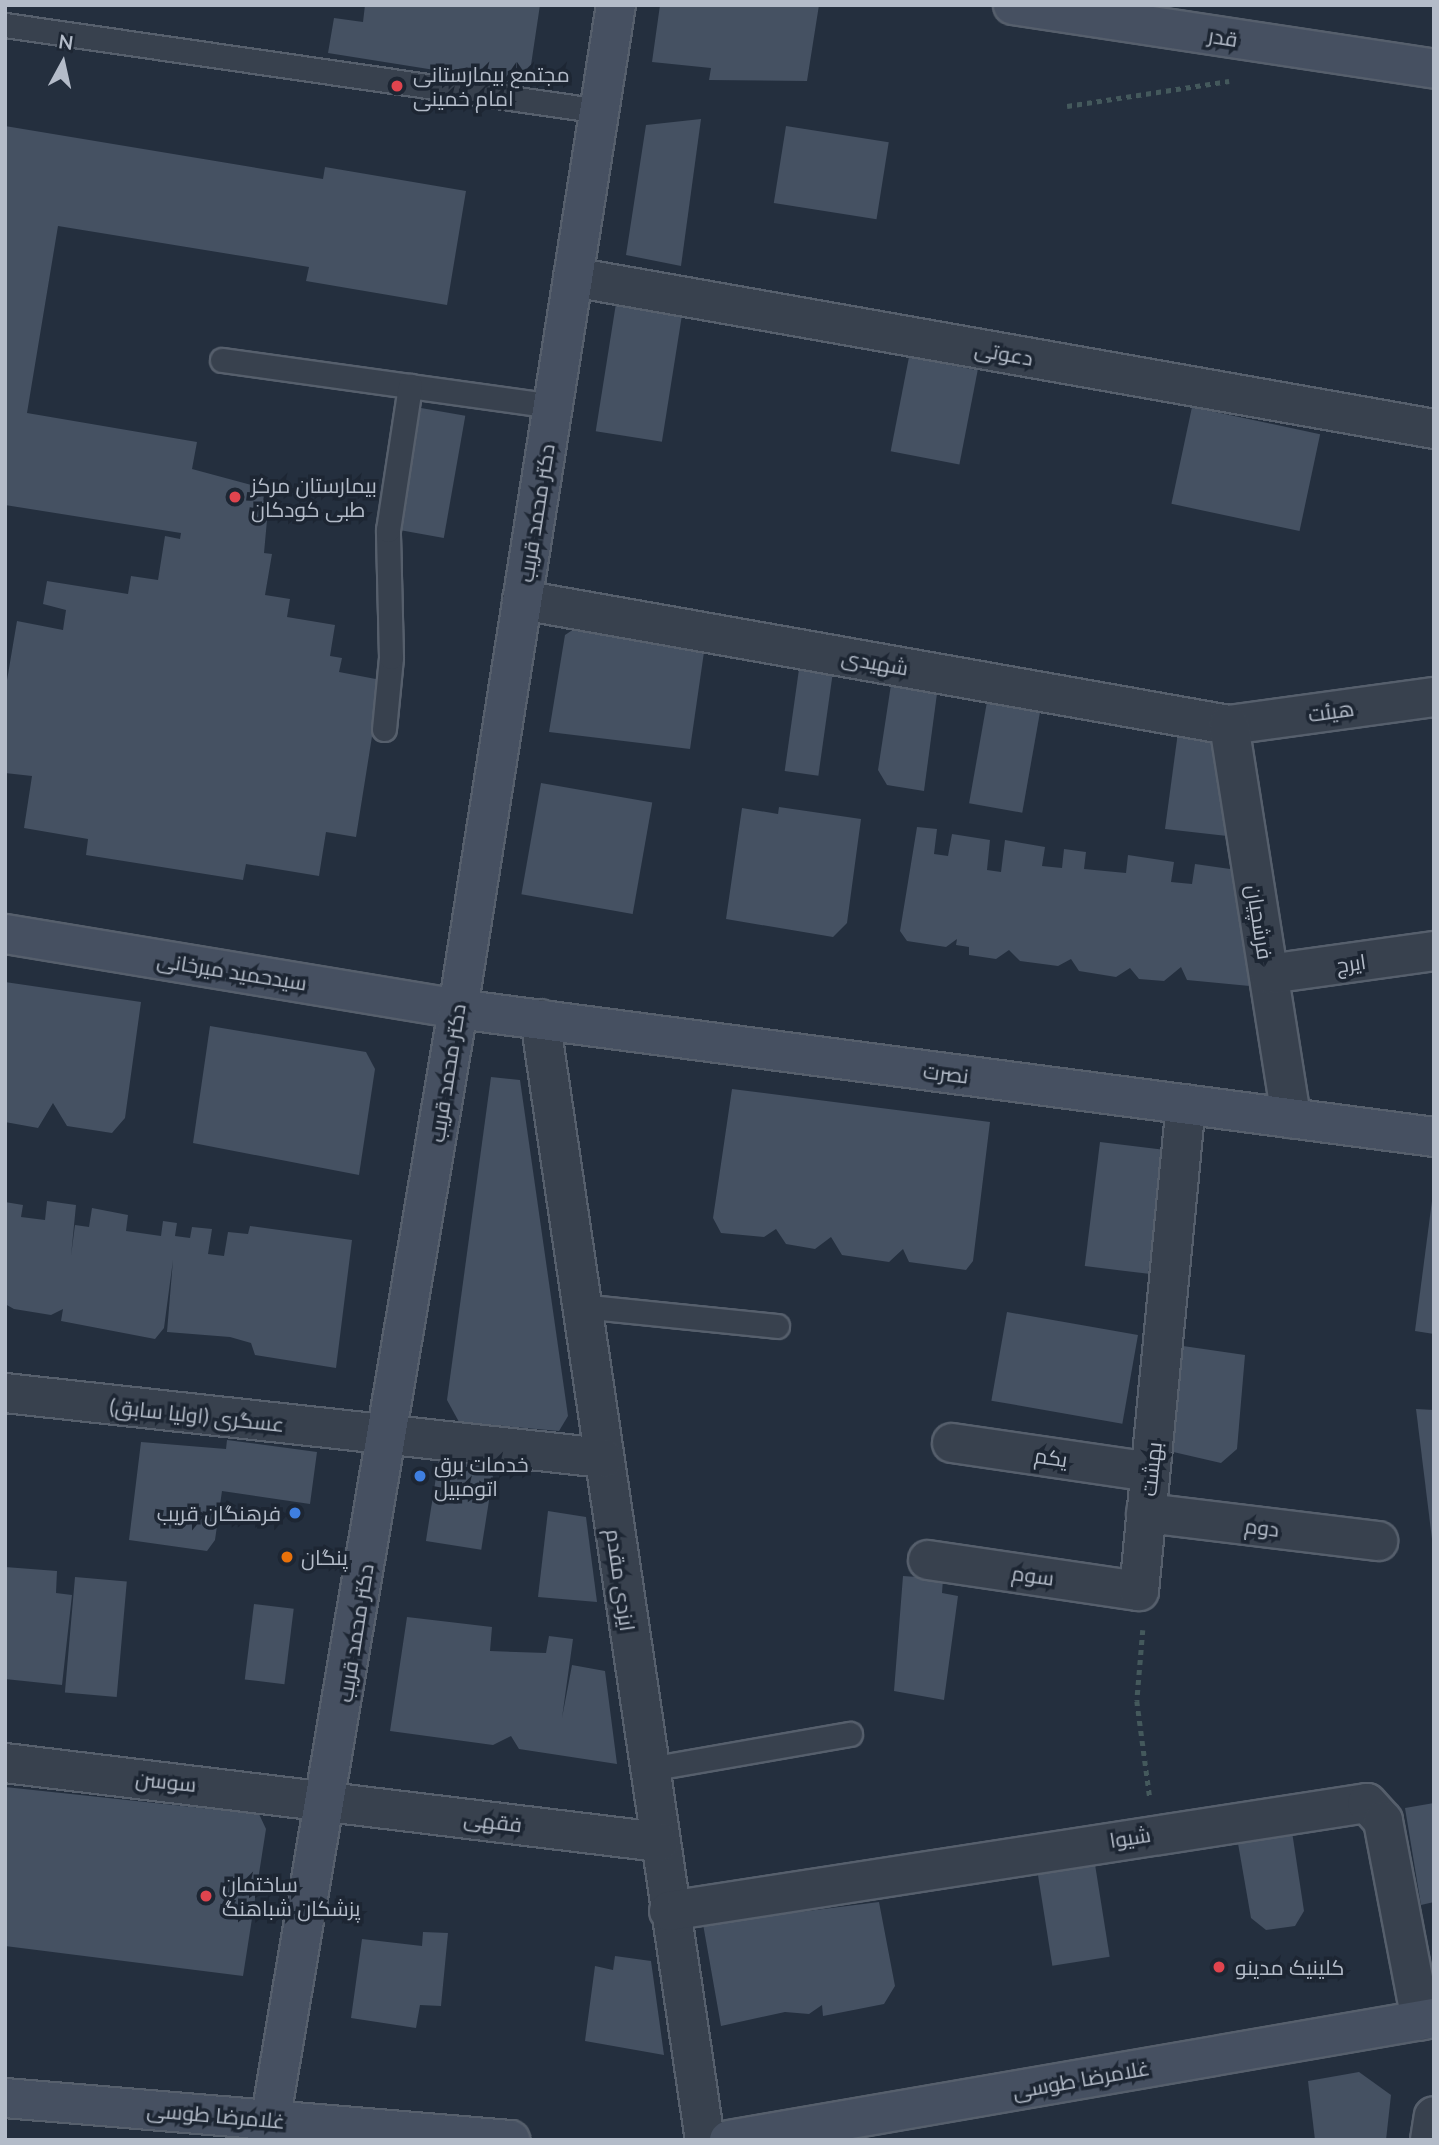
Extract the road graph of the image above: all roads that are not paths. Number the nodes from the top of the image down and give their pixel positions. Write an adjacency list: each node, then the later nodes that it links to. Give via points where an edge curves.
1 (616, 5): 5 (main road, دکتر محمد قریب)
2 (1013, 5): 4 (main road, قدر)
3 (5, 25): 5 (lane)
4 (1434, 69)
5 (600, 111): 6 (main road, دکتر محمد قریب)
6 (573, 277): 9 (main road, دکتر محمد قریب); 10 (street, دعوتی)
7 (222, 360): 8 (lane)
8 (410, 386): 9 (lane); 14 (lane, via 388,530 391,657)
9 (553, 406): 11 (main road, دکتر محمد قریب)
10 (1434, 429)
11 (522, 600): 13 (street, شهیدی); 18 (main road, دکتر محمد قریب)
12 (1434, 697): 13 (street, هیئت)
13 (1229, 725): 17 (street, فرشچیان)
14 (384, 729)
15 (5, 934): 18 (main road, سیدحمید میرخانی)
16 (1434, 951): 17 (street, ایرج)
17 (1269, 974): 21 (street, فرشچیان)
18 (458, 1009): 19 (main road, نصرت); 26 (main road, دکتر محمد قریب)
19 (540, 1019): 20 (main road, نصرت); 23 (street, ایزدی مقدم)
20 (1186, 1104): 21 (main road, نصرت); 29 (street, بهشت)
21 (1292, 1118): 22 (main road, نصرت)
22 (1434, 1137)
23 (582, 1306): 24 (lane); 28 (street, ایزدی مقدم)
24 (777, 1326)
25 (5, 1394): 26 (street, عسگری (اولیا سابق))
26 (388, 1437): 28 (street, عسگری (اولیا سابق)); 37 (main road, دکتر محمد قریب)
27 (952, 1443): 29 (street, یکم)
28 (603, 1458): 36 (street, ایزدی مقدم)
29 (1150, 1472): 30 (street, بهشت)
30 (1146, 1513): 31 (street, دوم); 33 (street, بهشت)
31 (1378, 1541)
32 (928, 1560): 33 (street, سوم)
33 (1139, 1591)
34 (850, 1734): 36 (lane)
35 (5, 1763): 37 (street, سوسن)
36 (649, 1769): 38 (street, ایزدی مقدم)
37 (327, 1800): 38 (street, فقهی); 43 (main road, دکتر محمد قریب)
38 (659, 1842): 39 (street, ایزدی مقدم)
39 (669, 1911): 40 (street, شیوا, via 1154,1833 1372,1805 1383,1821); 45 (street, ایزدی مقدم)
40 (1427, 2019): 46 (main road, غلامرضا طوسی)
41 (5, 2098): 43 (main road, غلامرضا طوسی)
42 (1434, 2116): 47 (street)
43 (269, 2129): 44 (main road, غلامرضا طوسی)
44 (510, 2140)
45 (705, 2140)
46 (729, 2140)
47 (1430, 2140)

